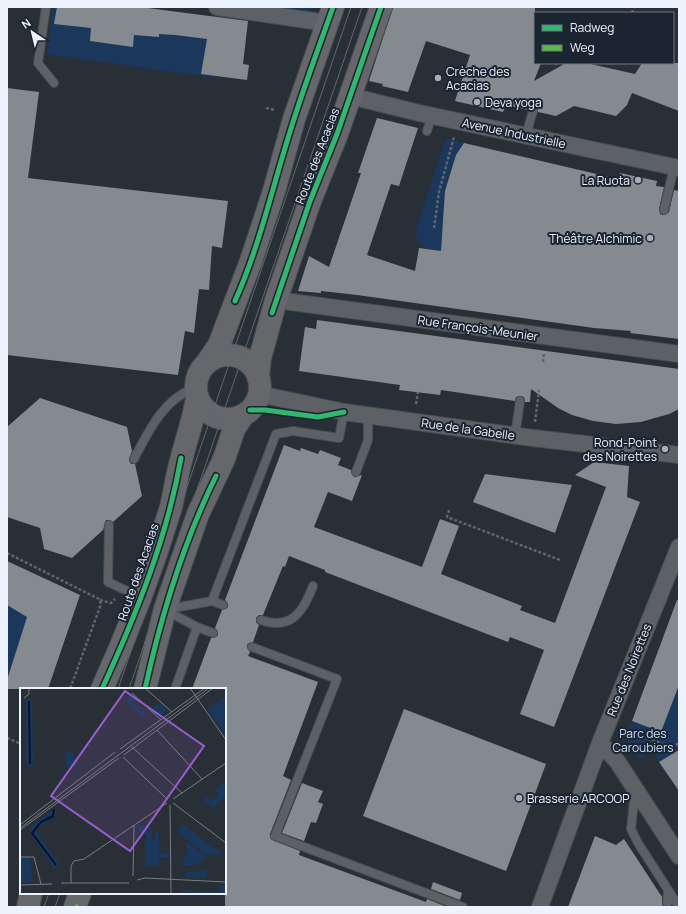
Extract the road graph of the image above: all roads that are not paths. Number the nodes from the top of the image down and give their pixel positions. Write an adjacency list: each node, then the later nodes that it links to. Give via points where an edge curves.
1 (46, 7): 5 (lane, via 38,63)
2 (217, 7): 4 (street, via 299,24)
3 (380, 7): 6 (main road, Route des Acacias)
4 (330, 15): 15 (main road, via 294,119 251,261 219,344)
5 (54, 83)
6 (350, 96): 8 (street, Avenue Industrielle); 13 (main road, Route des Acacias)
7 (533, 111): 10 (lane)
8 (432, 115): 9 (lane); 10 (street, Avenue Industrielle)
9 (427, 131)
10 (526, 135): 11 (street, Avenue Industrielle)
11 (677, 167): 12 (lane)
12 (664, 210)
13 (276, 300): 14 (street, Rue François-Meunier); 16 (main road, Route des Acacias, via 260,358)
14 (679, 354)
15 (208, 361): 16 (main road, via 224,354 248,361); 17 (main road, via 198,373)
16 (259, 386): 19 (street, Rue de la Gabelle); 20 (main road, via 255,403)
17 (196, 393): 20 (main road, via 206,410 216,417 232,418); 24 (lane, via 184,392 152,424); 29 (main road, Route des Acacias, via 171,506)
18 (520, 401): 22 (lane)
19 (344, 412): 21 (street, Rue de la Gabelle); 30 (lane, via 339,438 293,431 276,434)
20 (243, 415): 32 (main road, via 234,429 224,459 198,514)
21 (368, 415): 22 (street, Rue de la Gabelle); 25 (lane, via 368,440)
22 (515, 436): 23 (street, Rue de la Gabelle)
23 (679, 455)
24 (134, 459)
25 (356, 472)
26 (109, 525): 29 (lane, via 108,582)
27 (679, 547): 40 (street, Rue des Noirettes)
28 (313, 586): 33 (lane, via 305,606 297,616 269,623)
29 (140, 598): 37 (main road, Route des Acacias)
30 (212, 601): 31 (lane); 32 (lane)
31 (223, 606)
32 (165, 609): 34 (lane); 38 (main road)
33 (261, 620)
34 (197, 627): 35 (lane); 39 (lane)
35 (213, 633)
36 (252, 647): 47 (lane, via 337,679 275,836)
37 (102, 688)
38 (145, 688)
39 (175, 688)
40 (600, 742): 41 (street, via 617,761); 48 (street, Rue des Noirettes)
41 (635, 790): 42 (street); 43 (lane, via 631,829)
42 (679, 856)
43 (668, 890): 45 (lane); 49 (lane)
44 (31, 894): 46 (main road)
45 (667, 905)
46 (28, 907)
47 (463, 907)
48 (540, 907)
49 (679, 907)

